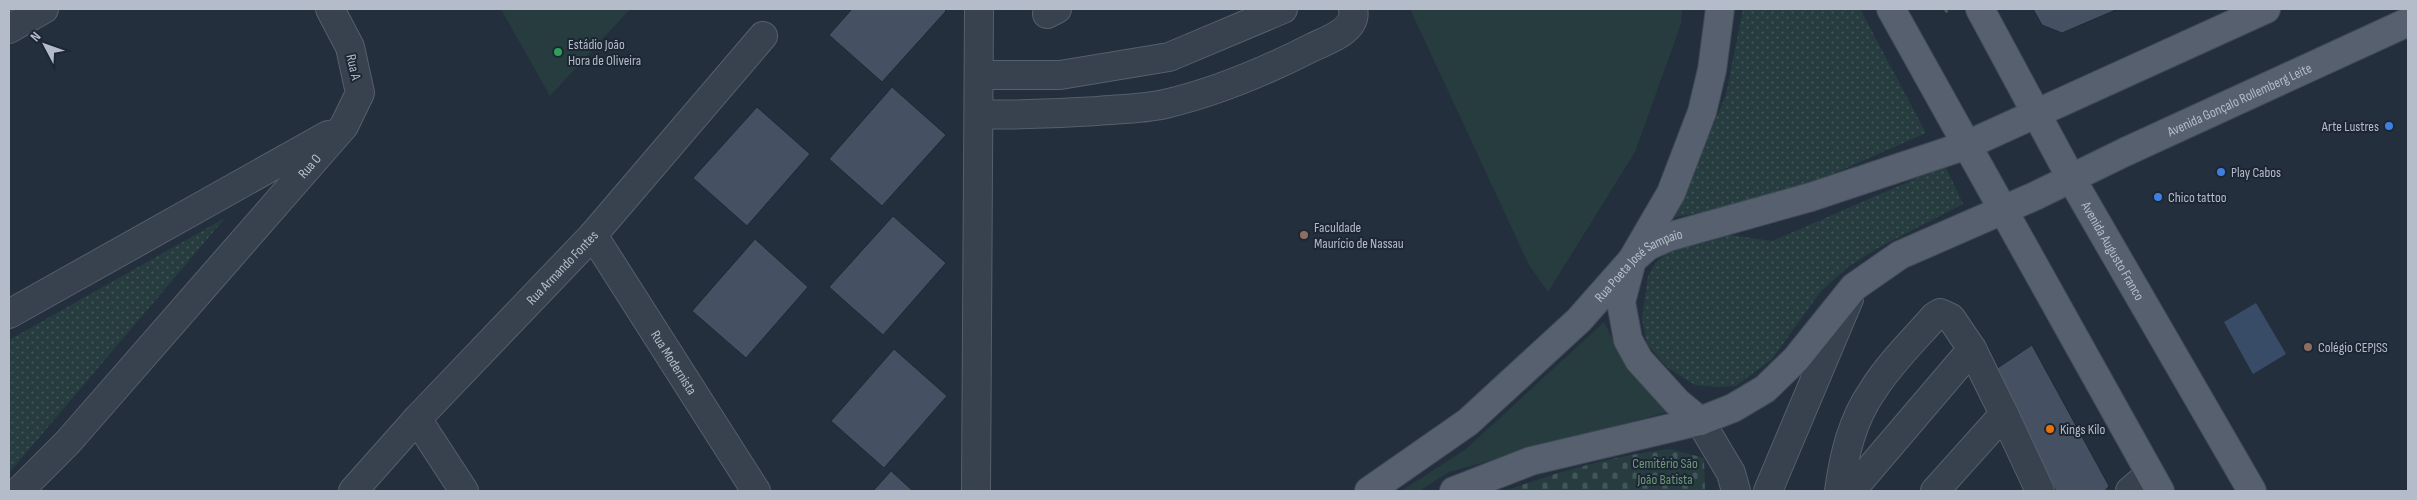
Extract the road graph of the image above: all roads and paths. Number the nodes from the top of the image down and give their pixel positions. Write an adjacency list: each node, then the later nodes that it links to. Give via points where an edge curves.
1 (44, 9): 11 (street)
2 (330, 9): 16 (street, Rua A, via 350,47 360,93)
3 (979, 9): 13 (street)
4 (1283, 9): 13 (street, via 1169,57 1060,75)
5 (1353, 9): 14 (street, via 1352,21 1343,33 1278,65 1163,105 1026,115)
6 (1720, 9): 21 (main road, via 1712,70 1702,112 1671,194)
7 (1891, 9): 17 (main road)
8 (1980, 9): 15 (main road, Avenida Augusto Franco)
9 (2266, 9): 15 (main road)
10 (2408, 22): 18 (main road, Avenida Gonçalo Rollemberg Leite)
11 (9, 29)
12 (763, 36): 20 (street, Rua Armando Fontes)
13 (980, 75): 14 (street)
14 (980, 114): 33 (street)
15 (2037, 115): 17 (main road, Rua Poeta José Sampaio); 18 (main road, Avenida Augusto Franco)
16 (344, 126): 23 (street, Rua O); 29 (street, Rua O, via 68,442)
17 (1967, 146): 19 (main road); 21 (main road, Rua Poeta José Sampaio, via 1811,197 1668,237 1648,246)
18 (2071, 178): 19 (main road, Avenida Gonçalo Rollemberg Leite); 42 (main road, Avenida Augusto Franco)
19 (2003, 209): 22 (main road, via 1900,254); 28 (main road)
20 (593, 234): 26 (street, Rua Armando Fontes); 32 (street, Rua Modernista)
21 (1632, 260): 27 (main road, via 1621,302 1628,340 1654,377); 34 (main road, Rua Poeta José Sampaio, via 1579,320 1468,422)
22 (1854, 287): 27 (main road, via 1796,359 1765,389 1733,408); 37 (street)
23 (9, 314)
24 (1972, 349): 25 (street); 38 (street, via 1951,318 1940,313 1935,316 1873,388 1858,415); 39 (street)
25 (2004, 414): 40 (street); 41 (street)
26 (417, 419): 30 (street, Rua Armando Fontes); 31 (street)
27 (1700, 421): 35 (main road, via 1531,461); 36 (street, via 1731,473)
28 (2147, 485)
29 (19, 491)
30 (352, 491)
31 (464, 491)
32 (756, 491)
33 (976, 491)
34 (1368, 491)
35 (1454, 491)
36 (1736, 491)
37 (1768, 491)
38 (1839, 491)
39 (1851, 491)
40 (1935, 491)
41 (2040, 491)
42 (2252, 491)

